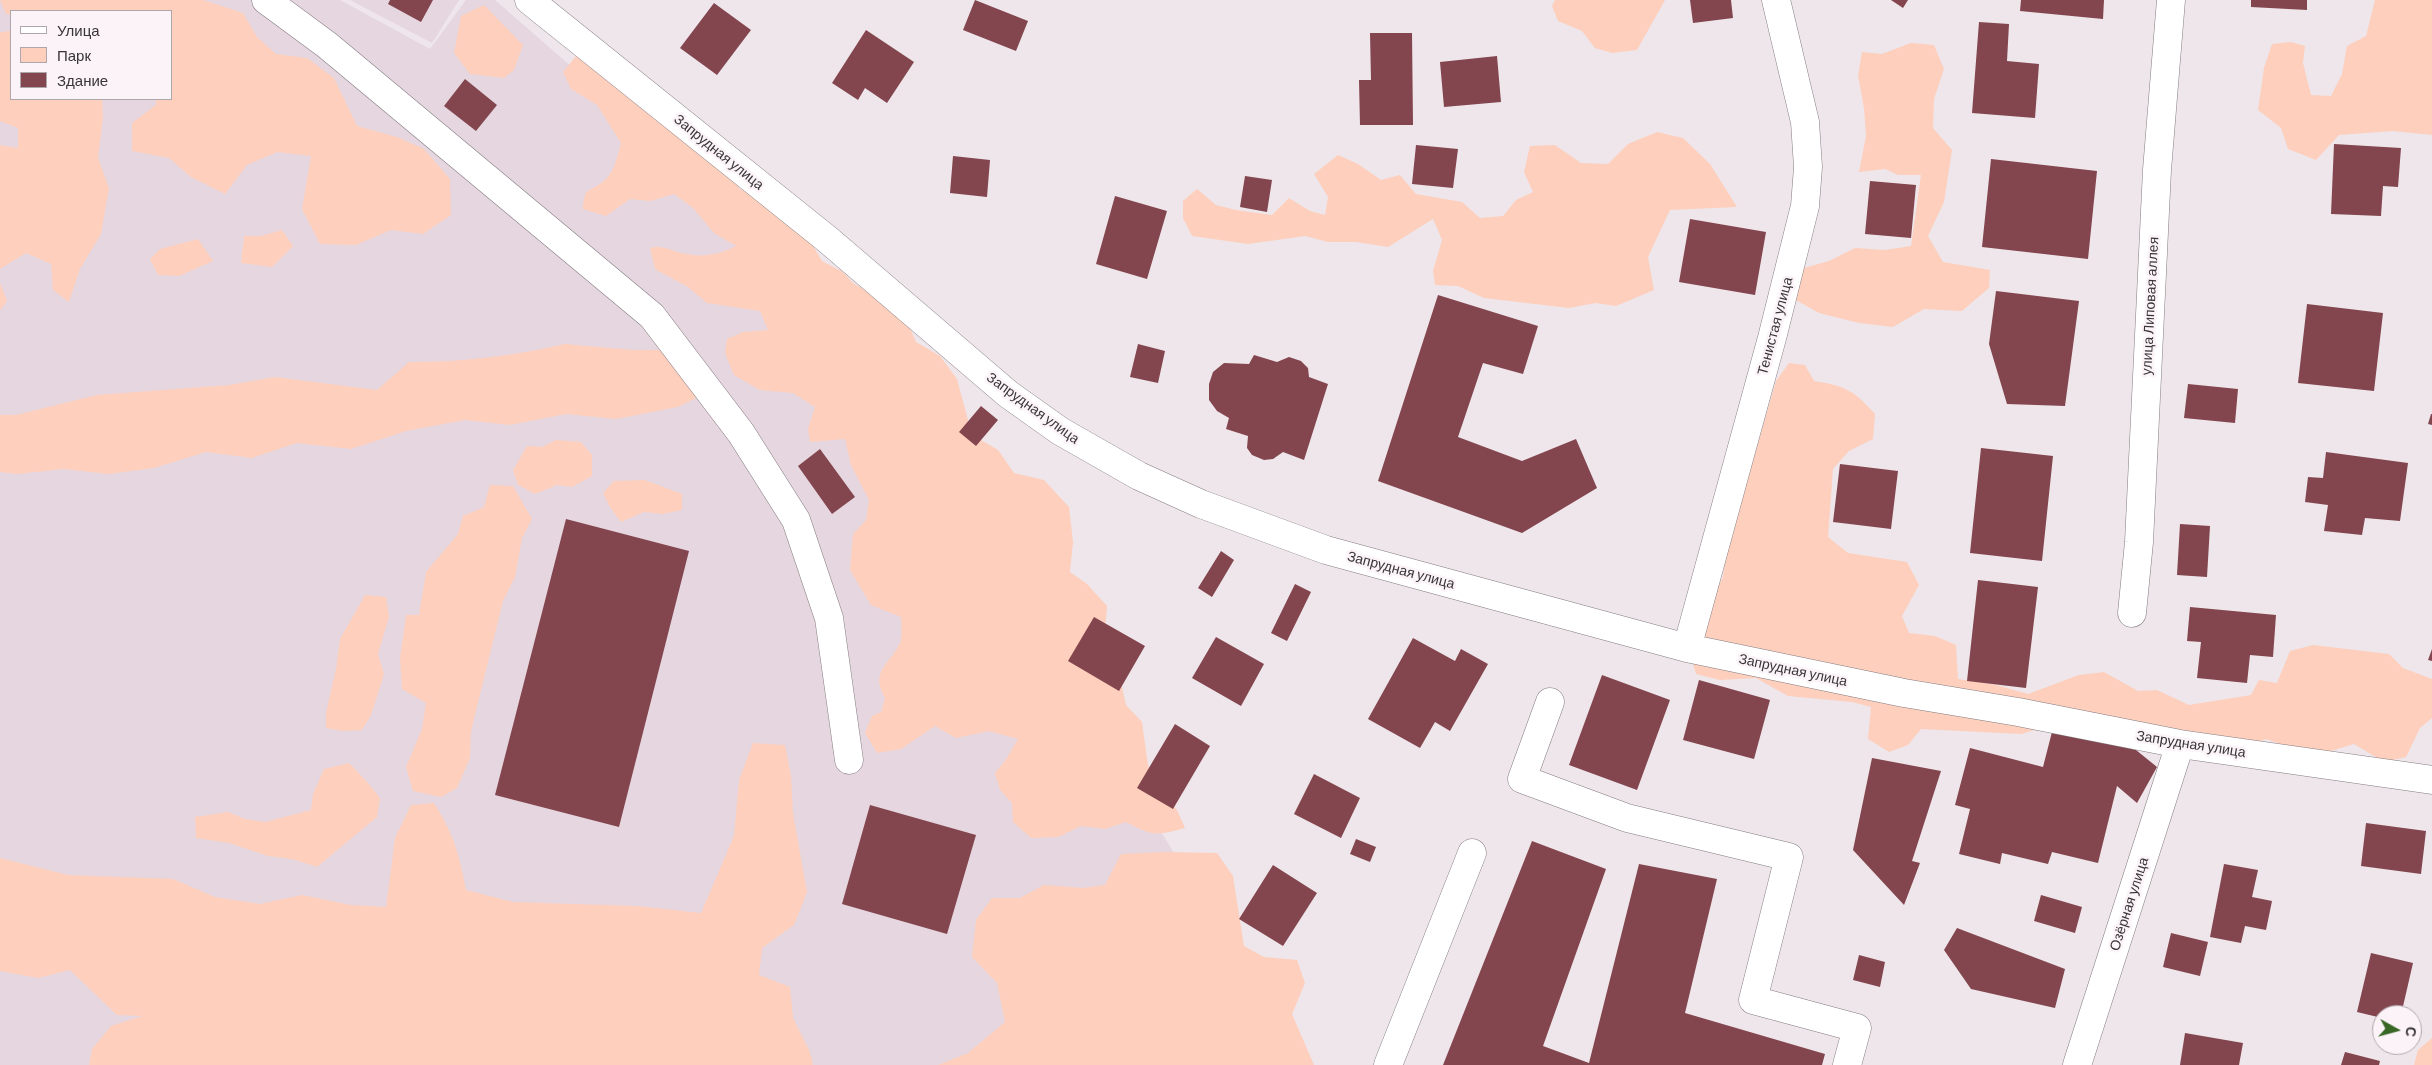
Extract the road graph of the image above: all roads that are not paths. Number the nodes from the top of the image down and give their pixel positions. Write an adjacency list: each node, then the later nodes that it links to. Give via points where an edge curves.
1 (266, 0): 9 (street, via 327,45 652,316 741,433 796,520 829,618)
2 (529, 0): 6 (street, Запрудная улица, via 827,239 1008,394 1060,431 1139,476 1201,504 1326,550)
3 (1776, 0): 6 (street, Тенистая улица, via 1804,122 1808,167 1805,206 1770,347)
4 (2170, 0): 5 (street, улица Липовая аллея, via 2157,180 2139,542)
5 (2132, 613)
6 (1687, 648): 8 (street, Запрудная улица)
7 (1550, 702): 13 (street, via 1522,779 1627,818 1788,857 1754,1000 1857,1028)
8 (2180, 744): 10 (street, Запрудная улица); 14 (street, Озёрная улица)
9 (849, 760)
10 (2432, 780)
11 (1472, 853): 12 (street)
12 (1388, 1065)
13 (1847, 1065)
14 (2077, 1065)

